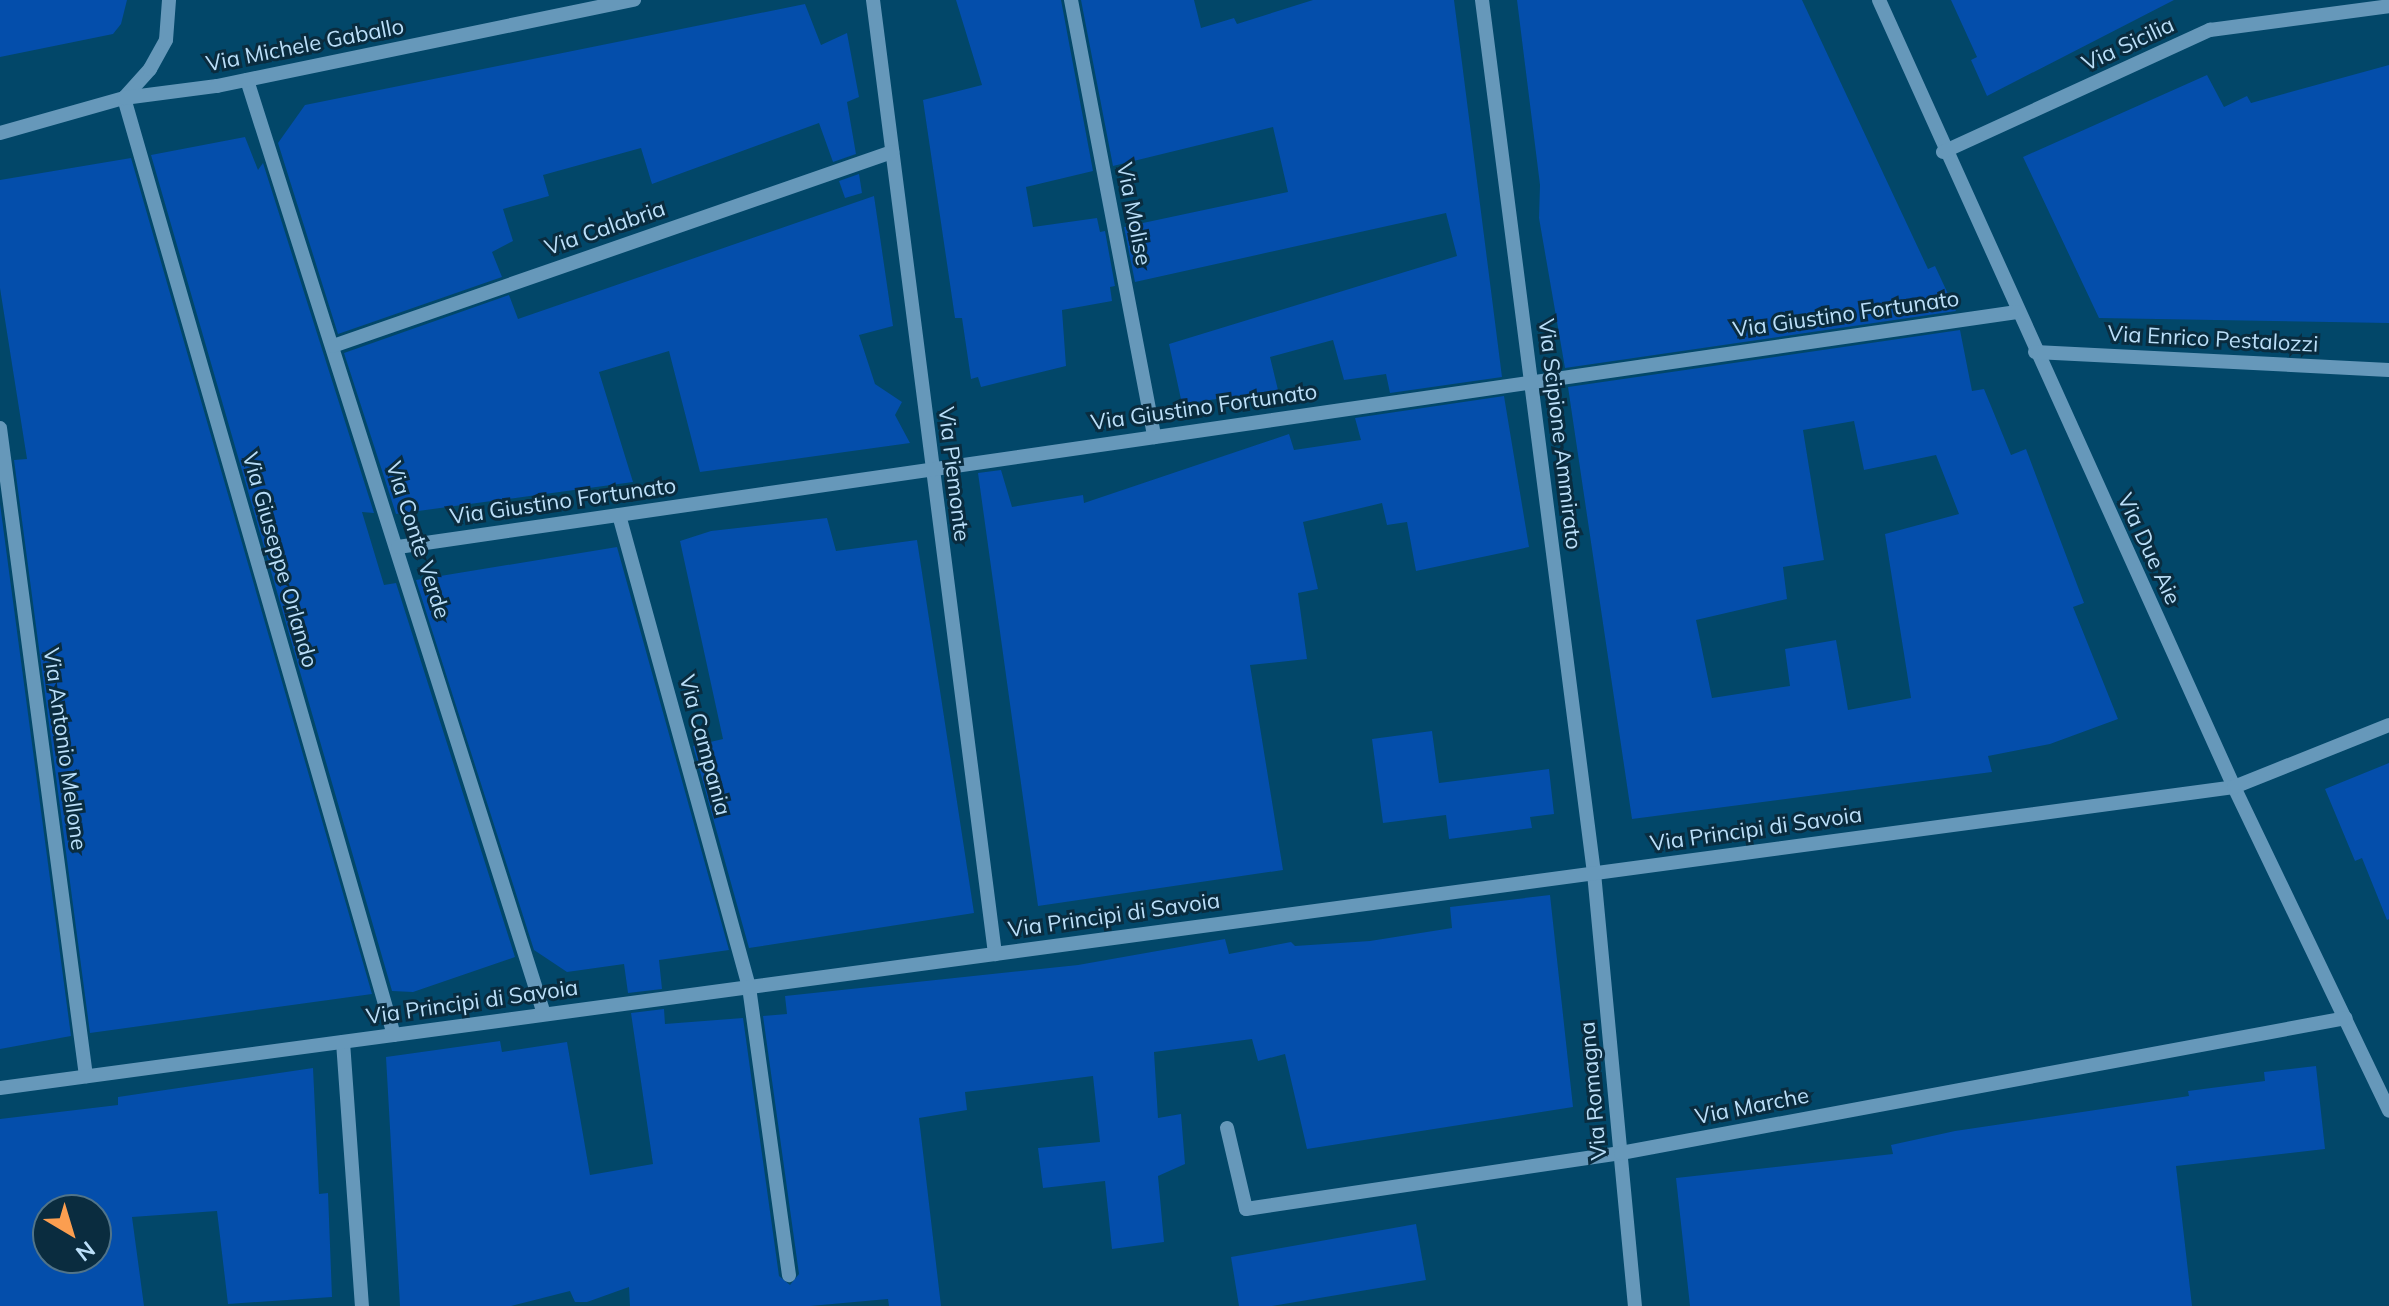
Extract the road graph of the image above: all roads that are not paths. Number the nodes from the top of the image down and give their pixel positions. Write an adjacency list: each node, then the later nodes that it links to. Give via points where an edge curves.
1 (169, 0): 9 (street, via 166,40 150,69)
2 (634, 0): 8 (street, Via Michele Gaballo)
3 (873, 0): 11 (street, Via Piemonte)
4 (1071, 0): 19 (street, Via Molise)
5 (1482, 0): 17 (street, Via Scipione Ammirato)
6 (1879, 0): 12 (street, Via Due Aie)
7 (2389, 6): 12 (street, Via Sicilia, via 2210,30)
8 (247, 80): 9 (street, Via Michele Gaballo); 14 (street, Via Conte Verde)
9 (124, 98): 10 (street, Via Michele Gaballo); 30 (street, Via Giuseppe Orlando)
10 (0, 133)
11 (892, 152): 14 (street, Via Calabria); 20 (street, Via Piemonte)
12 (1943, 152): 13 (street, Via Due Aie)
13 (2017, 312): 15 (street, Via Due Aie); 17 (street, Via Giustino Fortunato)
14 (333, 346): 22 (street, Via Conte Verde)
15 (2035, 352): 16 (street, Via Enrico Pestalozzi); 24 (street, Via Due Aie)
16 (2389, 370)
17 (1531, 382): 19 (street, Via Giustino Fortunato); 25 (street, Via Scipione Ammirato)
18 (0, 428): 32 (street, Via Antonio Mellone)
19 (1154, 437): 20 (street, Via Giustino Fortunato)
20 (931, 469): 21 (street, Via Giustino Fortunato); 26 (street, Via Piemonte)
21 (619, 515): 22 (street, Via Giustino Fortunato); 27 (street, Via Campania)
22 (398, 547): 28 (street, Via Conte Verde)
23 (2389, 725): 24 (street, Via Principi di Savoia)
24 (2234, 787): 25 (street, Via Principi di Savoia); 29 (street, Via Due Aie)
25 (1594, 873): 26 (street, Via Principi di Savoia); 36 (street, Via Romagna)
26 (995, 954): 27 (street, Via Principi di Savoia)
27 (749, 987): 28 (street, Via Principi di Savoia); 37 (street, Via Campania)
28 (544, 1014): 30 (street, Via Principi di Savoia)
29 (2346, 1018): 34 (street, Via Due Aie); 36 (street, Via Marche)
30 (394, 1035): 31 (street, Via Principi di Savoia)
31 (343, 1042): 32 (street, Via Principi di Savoia); 38 (street)
32 (86, 1076): 33 (street, Via Principi di Savoia)
33 (0, 1088)
34 (2389, 1111)
35 (1227, 1128): 36 (street, Via Marche, via 1246,1209)
36 (1621, 1153): 39 (street, Via Romagna)
37 (789, 1275)
38 (362, 1306)
39 (1635, 1306)

